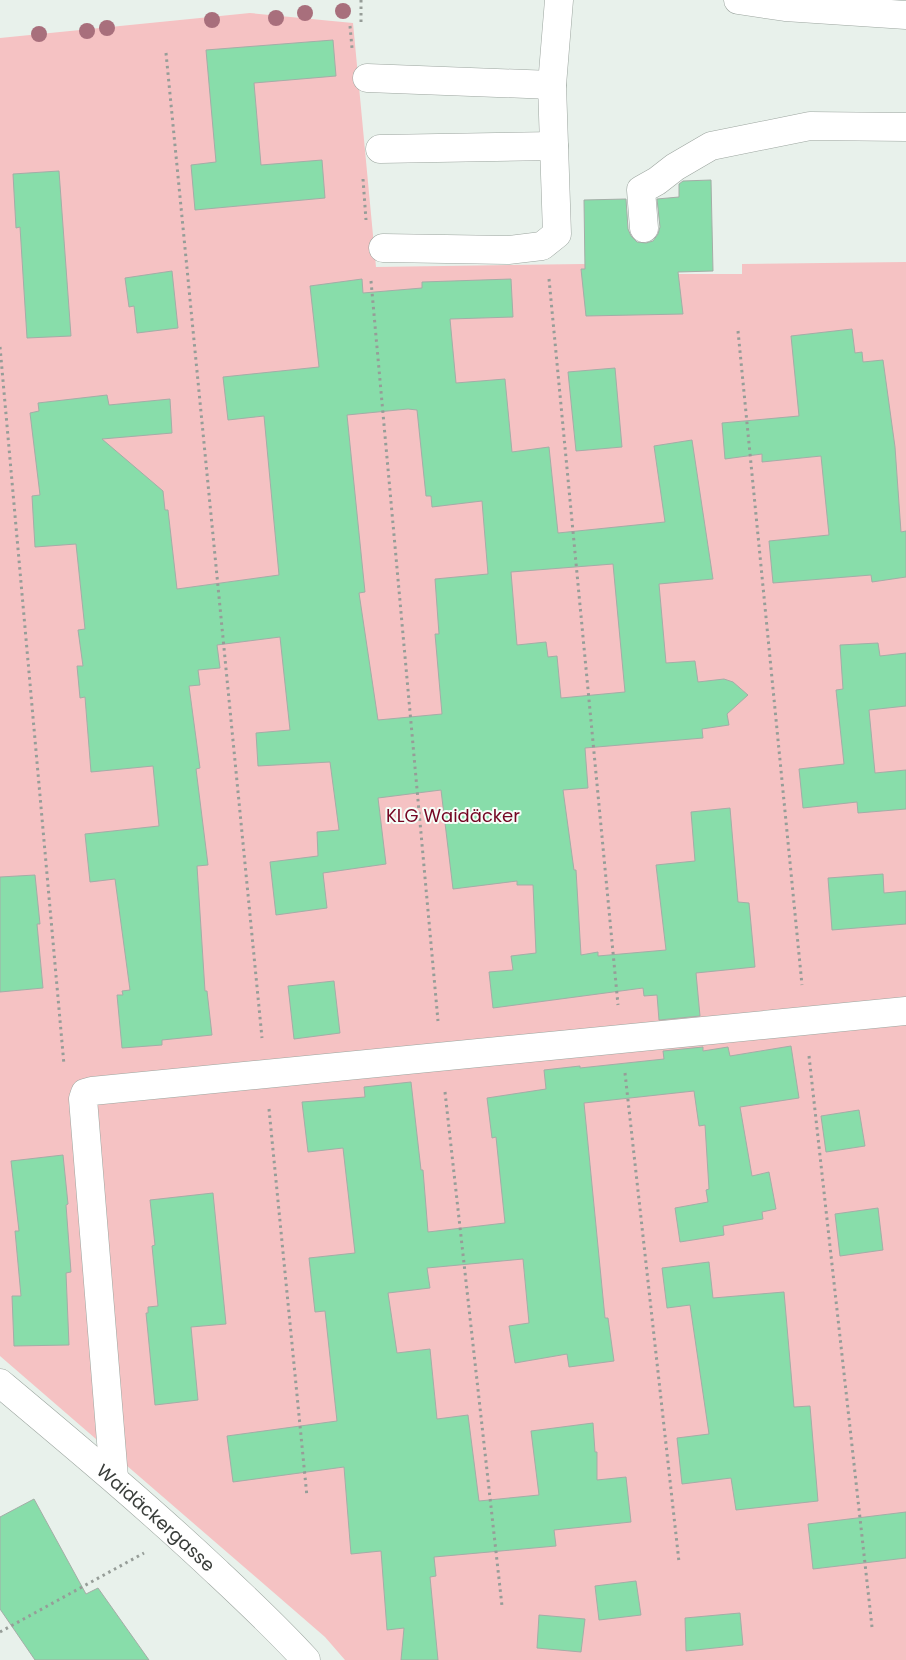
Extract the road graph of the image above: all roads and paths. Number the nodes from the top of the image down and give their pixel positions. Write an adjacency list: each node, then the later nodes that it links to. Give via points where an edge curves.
1 (361, 0): 5 (path)
2 (559, 0): 10 (street)
3 (738, 0): 4 (street, via 785,7)
4 (906, 15)
5 (361, 22)
6 (350, 26): 8 (path)
7 (166, 53): 26 (path)
8 (352, 55)
9 (367, 78): 10 (street)
10 (552, 85): 12 (street)
11 (906, 127): 16 (street, via 810,126 711,146 641,190)
12 (554, 146): 13 (street); 17 (street, via 557,234 542,246 508,250)
13 (380, 149)
14 (362, 172): 15 (path)
15 (366, 220)
16 (644, 228)
17 (383, 248)
18 (371, 278): 25 (path)
19 (549, 279): 24 (path)
20 (738, 331): 23 (path)
21 (0, 347): 27 (path, via 64,1067)
22 (906, 1011): 23 (street)
23 (806, 1021): 24 (street); 34 (path)
24 (621, 1040): 25 (street); 32 (path)
25 (441, 1056): 26 (street); 33 (path)
26 (266, 1073): 27 (street); 30 (path)
27 (85, 1093): 29 (street, via 82,1100)
28 (0, 1383): 29 (street, Waidäckergasse)
29 (114, 1478): 31 (street, Waidäckergasse)
30 (306, 1497)
31 (177, 1534): 35 (path); 36 (street, Waidäckergasse, via 282,1633)
32 (679, 1562)
33 (502, 1606)
34 (872, 1627)
35 (0, 1632)
36 (306, 1660)

